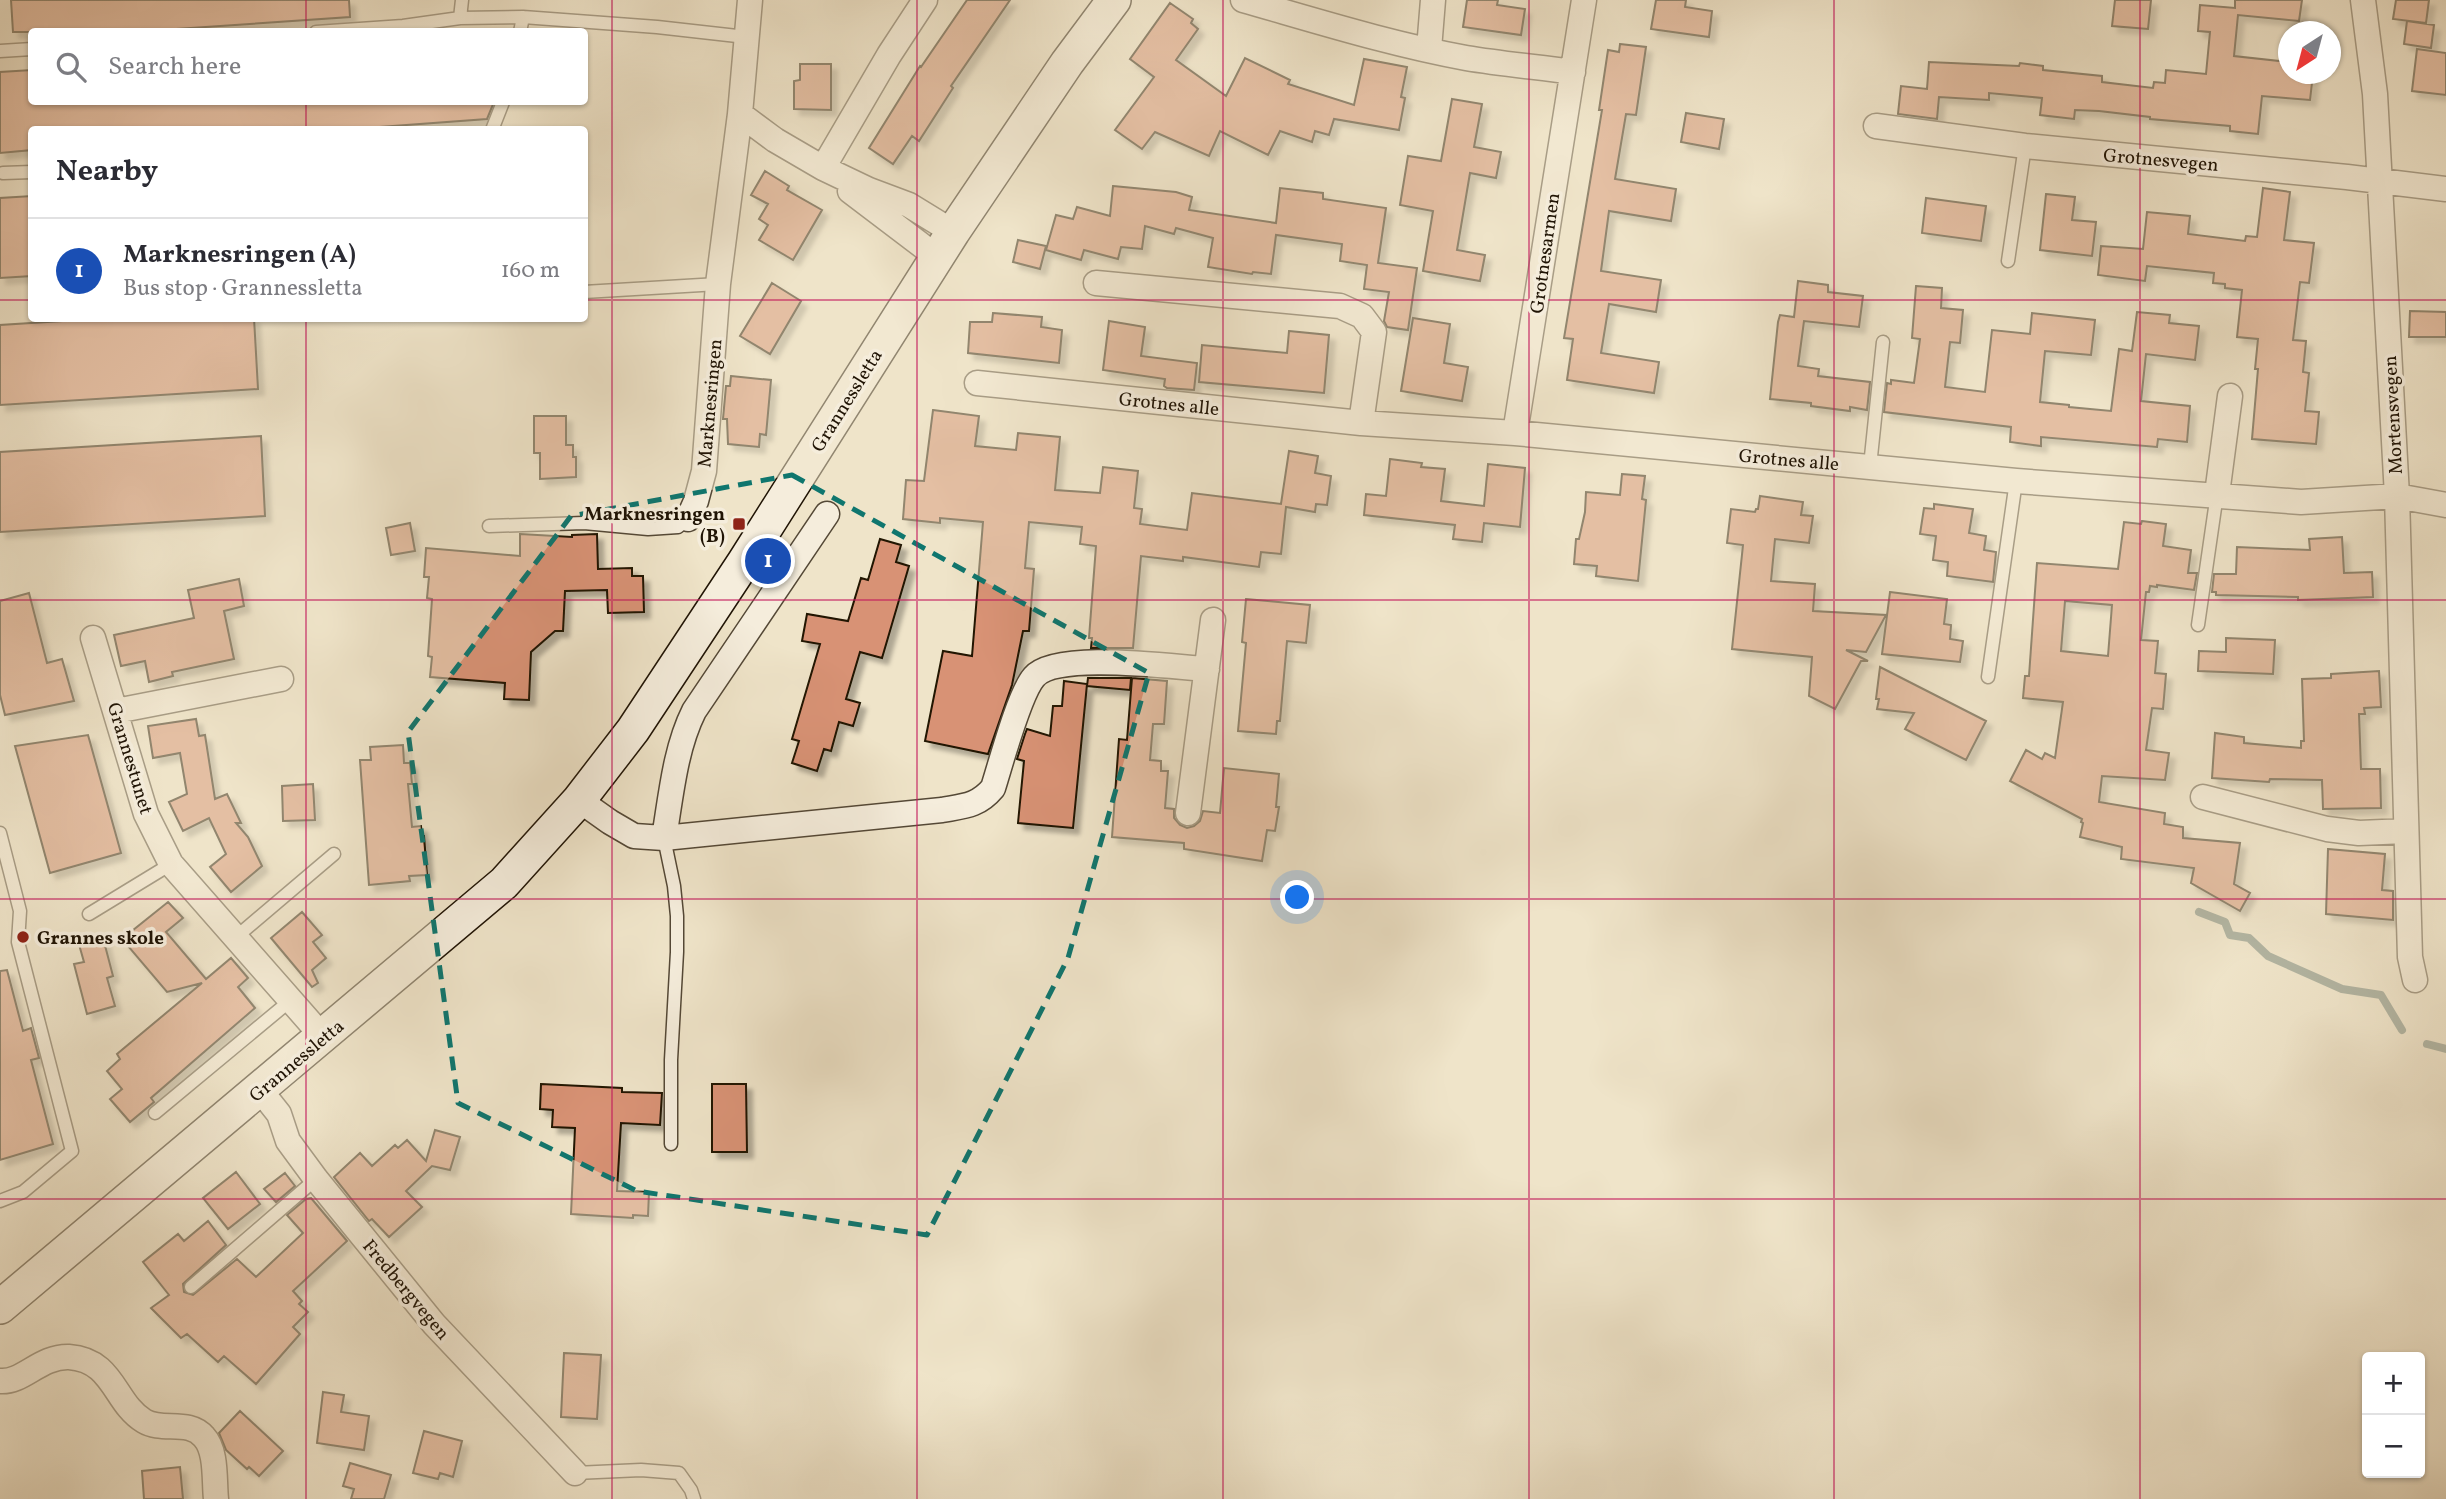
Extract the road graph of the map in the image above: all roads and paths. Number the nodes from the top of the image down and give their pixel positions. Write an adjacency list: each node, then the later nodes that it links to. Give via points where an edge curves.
1 (462, 0): 10 (lane)
2 (750, 0): 13 (street, Marknesringen)
3 (925, 0): 23 (street)
4 (1114, 0): 28 (main road, Grannessletta)
5 (1243, 0): 15 (street)
6 (1433, 0): 15 (street)
7 (1584, 0): 17 (street, Grotnesarmen)
8 (2364, 0): 26 (street, Mortensvegen)
9 (523, 17): 10 (lane); 12 (lane); 13 (lane)
10 (460, 18): 11 (lane)
11 (374, 28)
12 (521, 28)
13 (746, 37): 19 (street, Marknesringen)
14 (28, 49): 16 (lane)
15 (1429, 50): 17 (street)
16 (0, 51)
17 (1573, 72): 37 (street, Grotnesarmen)
18 (502, 105): 20 (lane)
19 (740, 114): 23 (street); 31 (street, Marknesringen)
20 (494, 126)
21 (1876, 126): 22 (street, Grotnesvegen)
22 (2025, 146): 26 (street, Grotnesvegen); 29 (lane)
23 (822, 168): 28 (street, via 909,205)
24 (28, 172): 25 (lane)
25 (4, 173)
26 (2379, 181): 27 (street, Grotnesvegen); 41 (street, Mortensvegen)
27 (2446, 189)
28 (945, 244): 54 (main road, Grannessletta, via 744,562 633,730)
29 (2008, 261)
30 (1096, 283): 36 (street, via 1340,306 1362,316 1374,332)
31 (718, 284): 32 (lane); 44 (street, Marknesringen, via 704,471)
32 (588, 292)
33 (1883, 342): 38 (lane)
34 (977, 383): 36 (street, Grotnes alle)
35 (2230, 396): 40 (street)
36 (1361, 423): 37 (street, Grotnes alle)
37 (1515, 433): 38 (street, Grotnes alle)
38 (1870, 466): 39 (street, Grotnes alle)
39 (2015, 481): 40 (street, Grotnes alle); 50 (lane)
40 (2217, 494): 41 (street, Grotnes alle, via 2301,502); 47 (lane)
41 (2397, 496): 42 (street); 56 (street, Mortensvegen)
42 (2446, 505)
43 (827, 514): 58 (street, via 694,710 673,778)
44 (688, 519): 45 (lane, via 678,527 648,529 584,523)
45 (489, 526)
46 (1213, 620): 49 (street)
47 (2198, 625)
48 (93, 638): 52 (street, Grannestunet)
49 (1207, 669): 55 (street); 58 (street, via 1081,662 1052,666 1034,677 1023,698 993,788 983,800 970,805)
50 (1988, 677)
51 (281, 679): 52 (street)
52 (116, 711): 60 (street, Grannestunet, via 146,814)
53 (2203, 797): 56 (street, via 2327,829)
54 (579, 800): 58 (street, via 634,836); 65 (main road, Grannessletta, via 504,883)
55 (1188, 813)
56 (2406, 831): 63 (street, Mortensvegen, via 2410,957)
57 (0, 833): 70 (lane, via 20,911 18,942 72,1151 23,1192)
58 (664, 838): 68 (lane, via 677,916)
59 (334, 854): 62 (lane)
60 (171, 864): 61 (lane); 62 (street, Grannestunet)
61 (89, 914)
62 (235, 938): 64 (street, Grannestunet)
63 (2415, 980)
64 (291, 1000): 65 (street, Grannestunet); 67 (lane)
65 (323, 1037): 66 (main road, Grannessletta)
66 (260, 1090): 69 (street, Fredbergvegen); 72 (main road, Grannessletta)
67 (155, 1114)
68 (671, 1144)
69 (316, 1179): 71 (lane); 74 (street, Fredbergvegen, via 434,1324)
70 (0, 1201)
71 (191, 1287)
72 (0, 1307)
73 (0, 1381): 75 (street, via 13,1380 59,1357 96,1366 143,1421 189,1427 202,1434 211,1451)
74 (575, 1473): 76 (lane, via 641,1469 679,1473)
75 (216, 1499)
76 (694, 1499)

